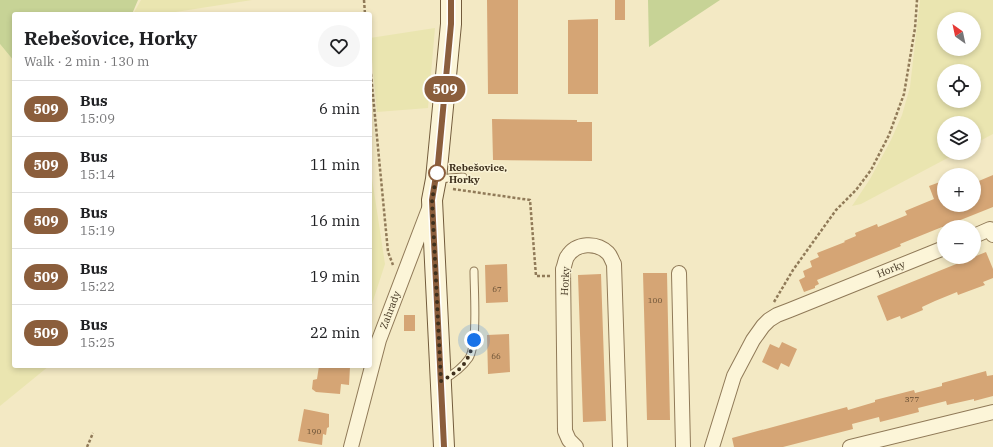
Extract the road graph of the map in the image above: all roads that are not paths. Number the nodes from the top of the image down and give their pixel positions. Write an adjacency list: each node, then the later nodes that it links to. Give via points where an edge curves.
1 (451, 0): 3 (street)
2 (463, 177): 3 (lane)
3 (443, 184): 4 (street)
4 (432, 200): 10 (street, Zahrady, via 379,340); 12 (street)
5 (992, 231): 6 (street)
6 (981, 234)
7 (937, 251): 19 (street, Horky, via 777,315 763,326 734,376)
8 (474, 270): 12 (lane, via 474,340 469,357 455,374)
9 (679, 273): 18 (street)
10 (372, 367)
11 (372, 368): 14 (street, Zahrady)
12 (441, 381): 15 (street)
13 (993, 412): 20 (street)
14 (351, 447)
15 (444, 447)
16 (576, 447): 17 (street, Horky, via 565,431 563,269 568,256 577,248 586,245 597,246 608,254 614,264)
17 (620, 447)
18 (683, 447)
19 (712, 447)
20 (850, 447)

